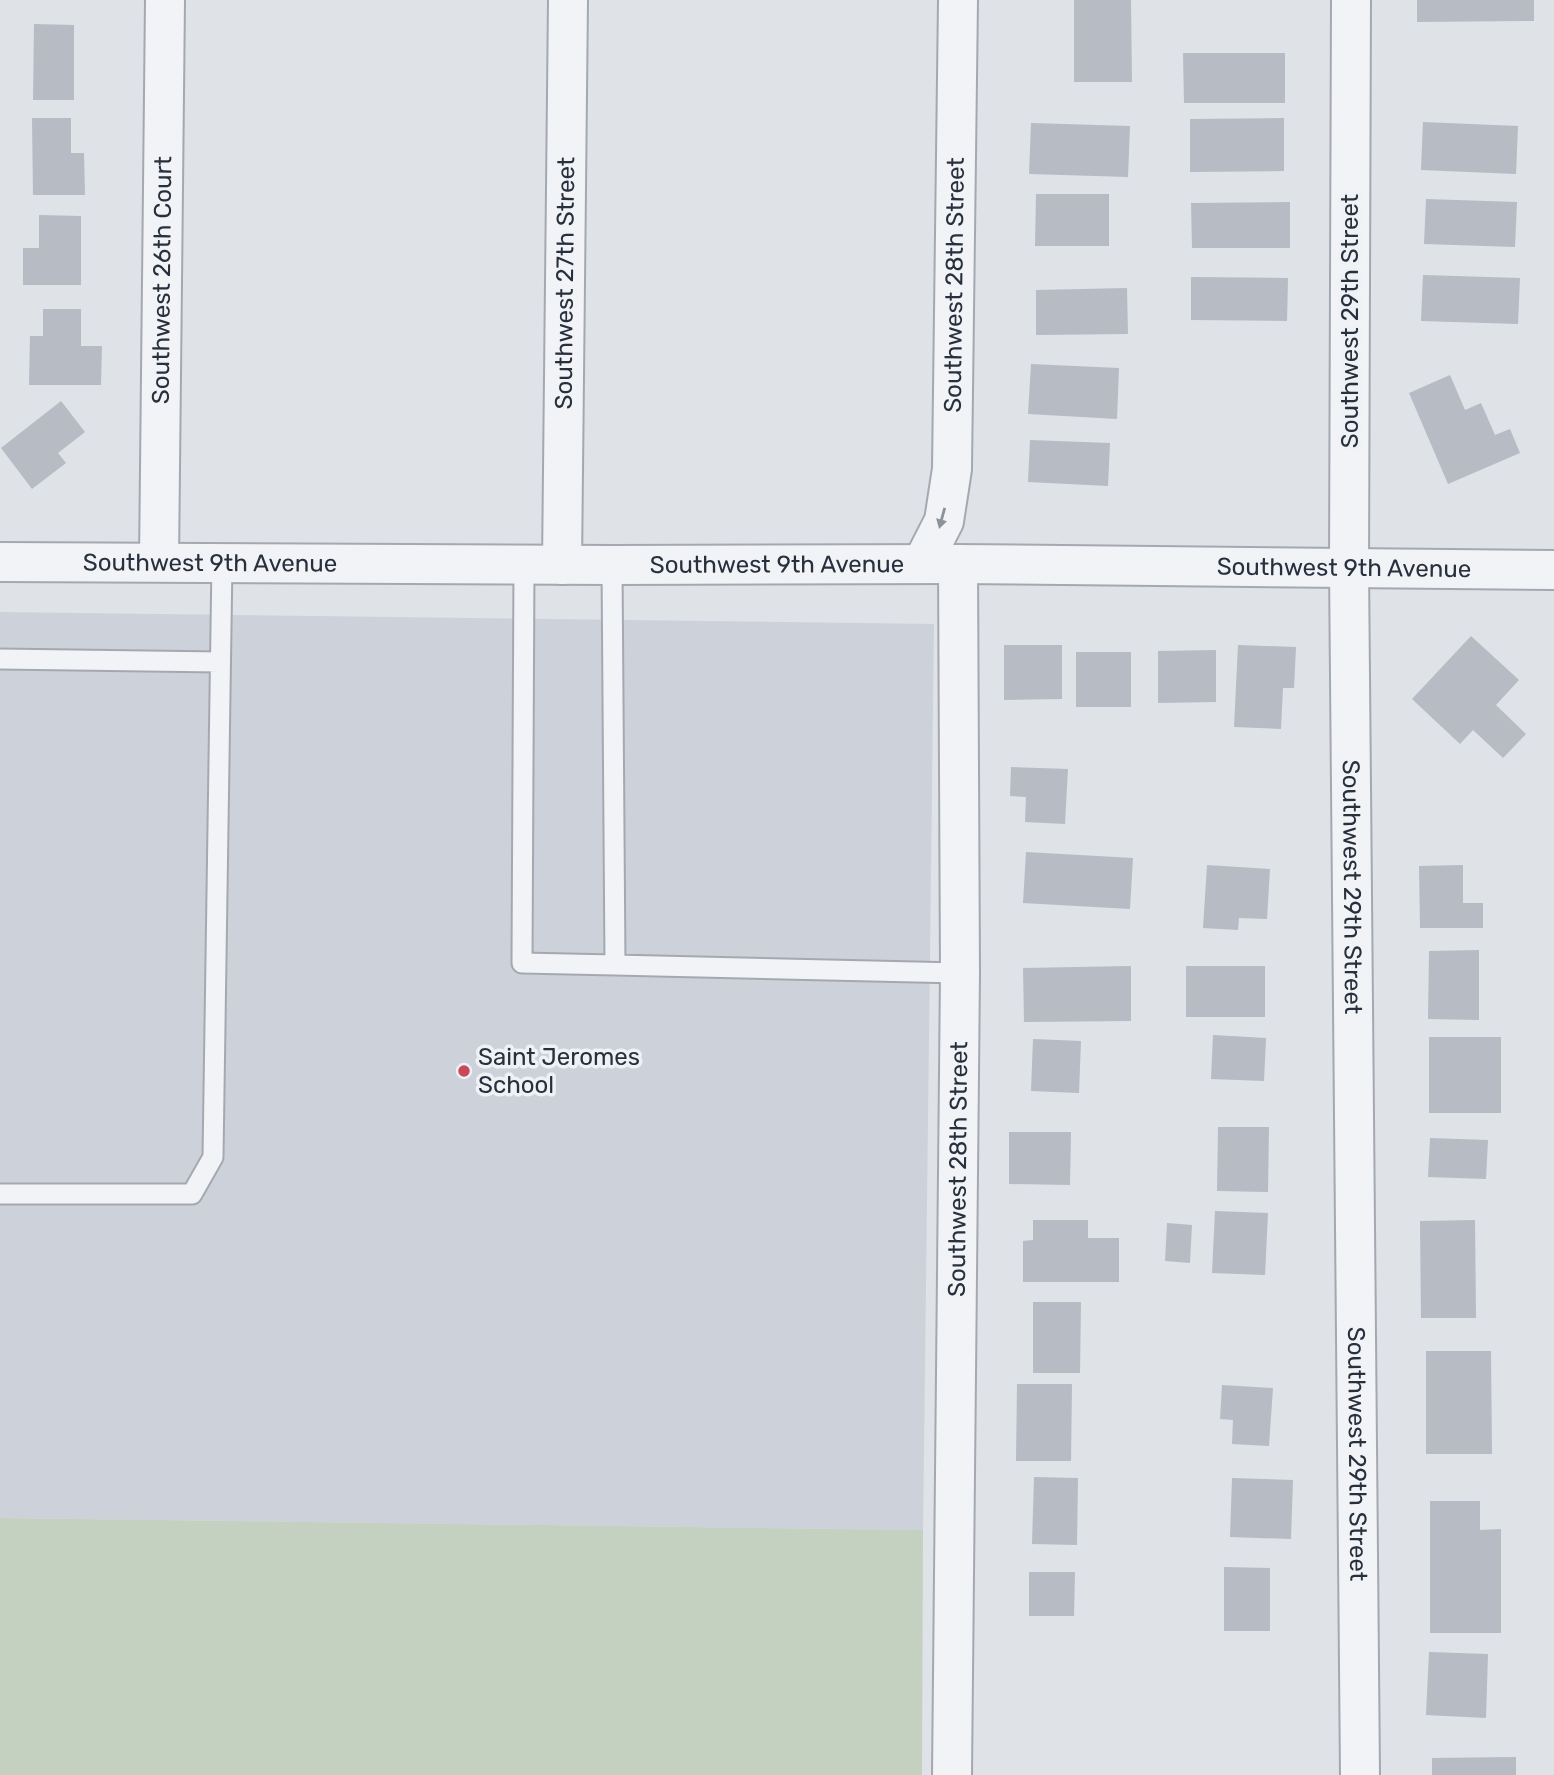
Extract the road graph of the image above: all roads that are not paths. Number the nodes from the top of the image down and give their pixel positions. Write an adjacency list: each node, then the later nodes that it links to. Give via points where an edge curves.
1 (165, 0): 6 (street, Southwest 26th Court)
2 (568, 0): 10 (street, Southwest 27th Street)
3 (958, 0): 8 (street, Southwest 28th Street, one-way to 8, via 952,469)
4 (1351, 0): 12 (street, Southwest 29th Street)
5 (0, 562): 6 (street, Southwest 9th Avenue)
6 (159, 562): 7 (street, Southwest 9th Avenue)
7 (222, 562): 9 (street, Southwest 9th Avenue); 15 (lane)
8 (940, 564): 11 (street, Southwest 9th Avenue); 12 (street, Southwest 9th Avenue); 17 (street, Southwest 28th Street)
9 (524, 565): 10 (street, Southwest 9th Avenue); 16 (lane, via 522,963)
10 (562, 565): 11 (street, Southwest 9th Avenue)
11 (611, 565): 16 (lane)
12 (1349, 567): 13 (street, Southwest 9th Avenue); 20 (street, Southwest 29th Street)
13 (1554, 570)
14 (0, 659): 15 (lane)
15 (220, 662): 18 (lane, via 213,1157 192,1194)
16 (615, 965): 17 (lane)
17 (960, 973): 19 (street, Southwest 28th Street)
18 (0, 1194)
19 (952, 1775)
20 (1360, 1775)

